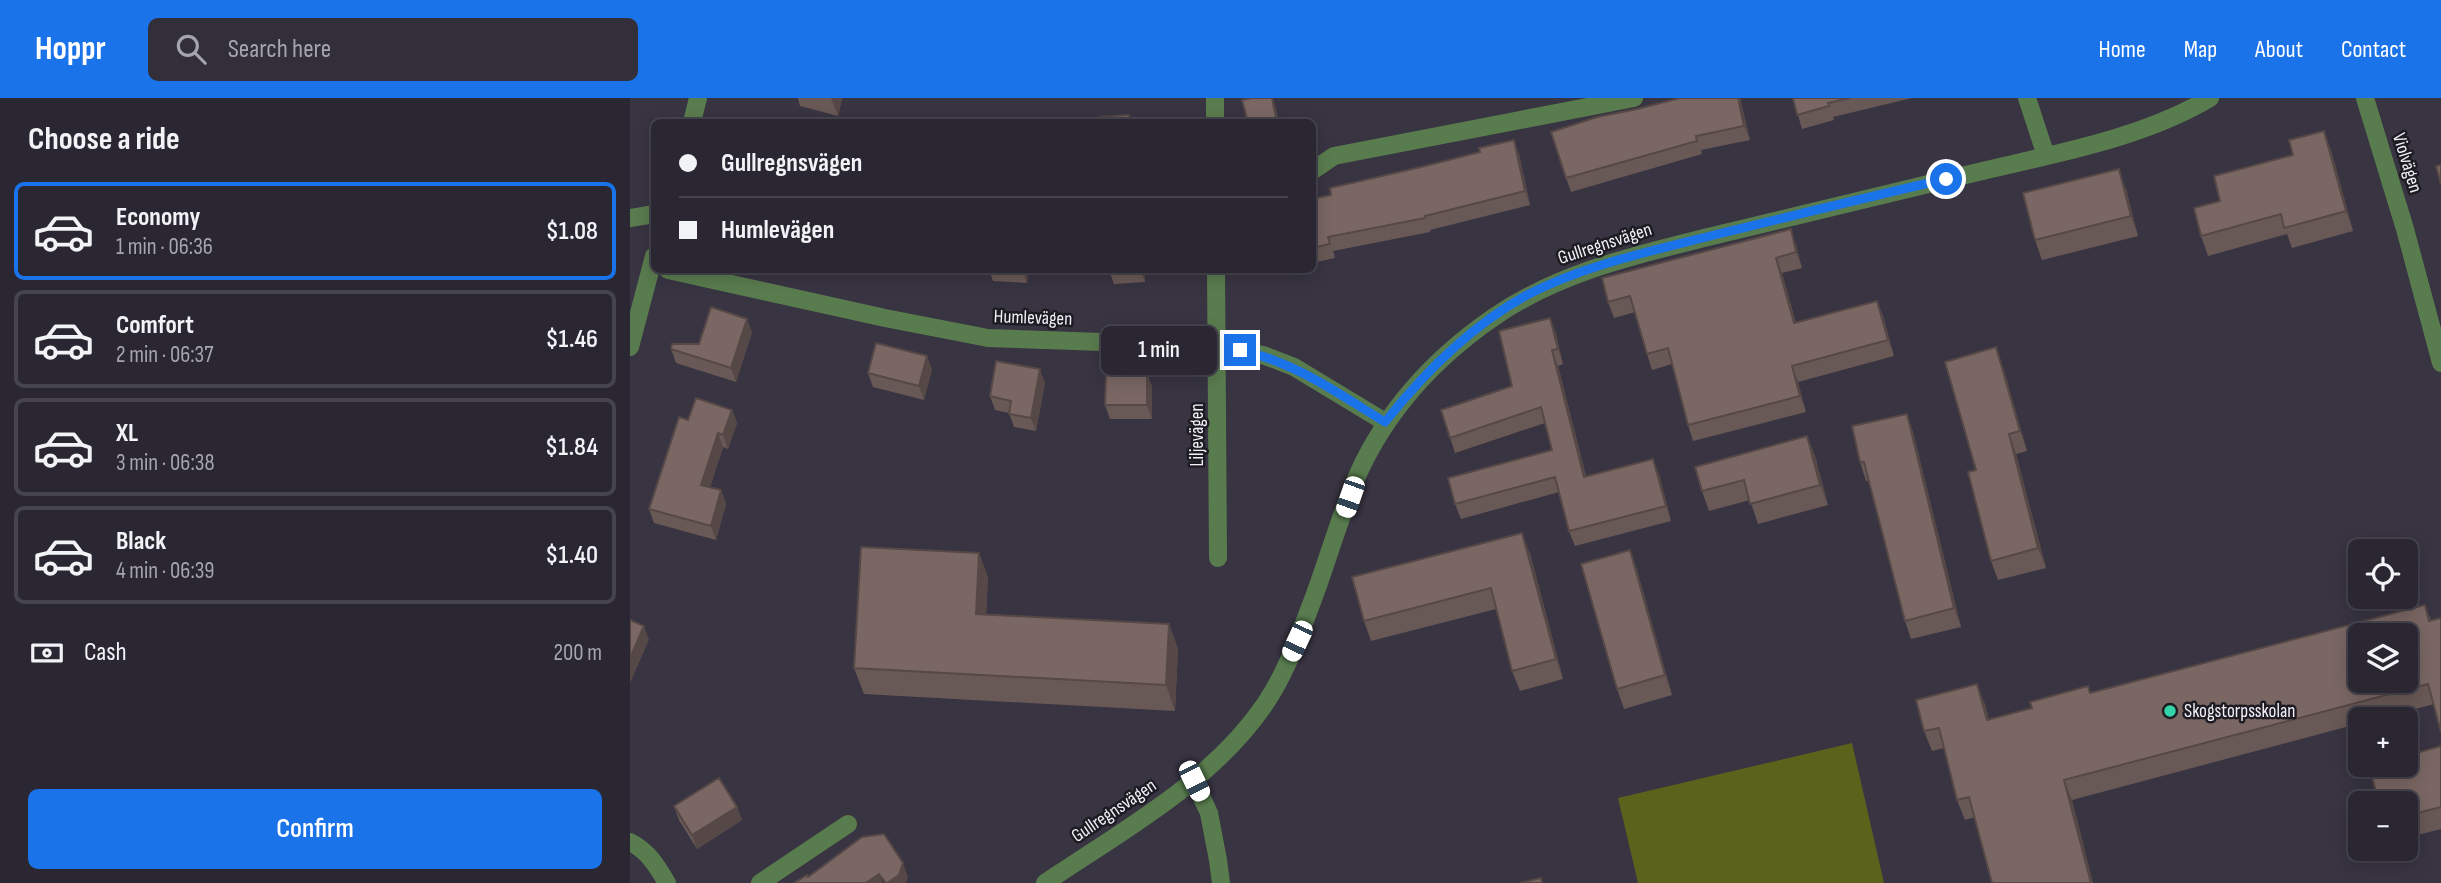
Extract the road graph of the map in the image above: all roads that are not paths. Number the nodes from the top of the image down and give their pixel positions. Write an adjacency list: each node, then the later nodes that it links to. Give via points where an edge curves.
1 (698, 98): 7 (street)
2 (1215, 98): 8 (street)
3 (1633, 98): 10 (street, via 1334,156)
4 (2027, 98): 9 (street)
5 (2210, 98): 9 (street, Gullregnsvägen, via 2152,126)
6 (2365, 98): 18 (street, Violvägen)
7 (692, 119)
8 (1215, 119)
9 (2046, 156): 19 (street, Gullregnsvägen, via 1648,252 1566,278 1525,296 1491,319 1427,373)
10 (1316, 168)
11 (651, 214): 12 (street)
12 (630, 218)
13 (654, 273): 17 (street)
14 (691, 273): 16 (street, Humlevägen, via 988,338)
15 (1216, 273): 16 (street, Liljevägen)
16 (1217, 345): 19 (street, Humlevägen, via 1294,367); 20 (street, Liljevägen)
17 (630, 347)
18 (2441, 363)
19 (1385, 422): 21 (street, Gullregnsvägen, via 1356,478 1279,678 1248,726)
20 (1218, 558)
21 (1194, 781): 26 (street, Gullregnsvägen); 27 (street, via 1209,813)
22 (848, 824): 25 (street)
23 (630, 842): 24 (street, via 652,859)
24 (667, 883)
25 (760, 883)
26 (1045, 883)
27 (1221, 883)

